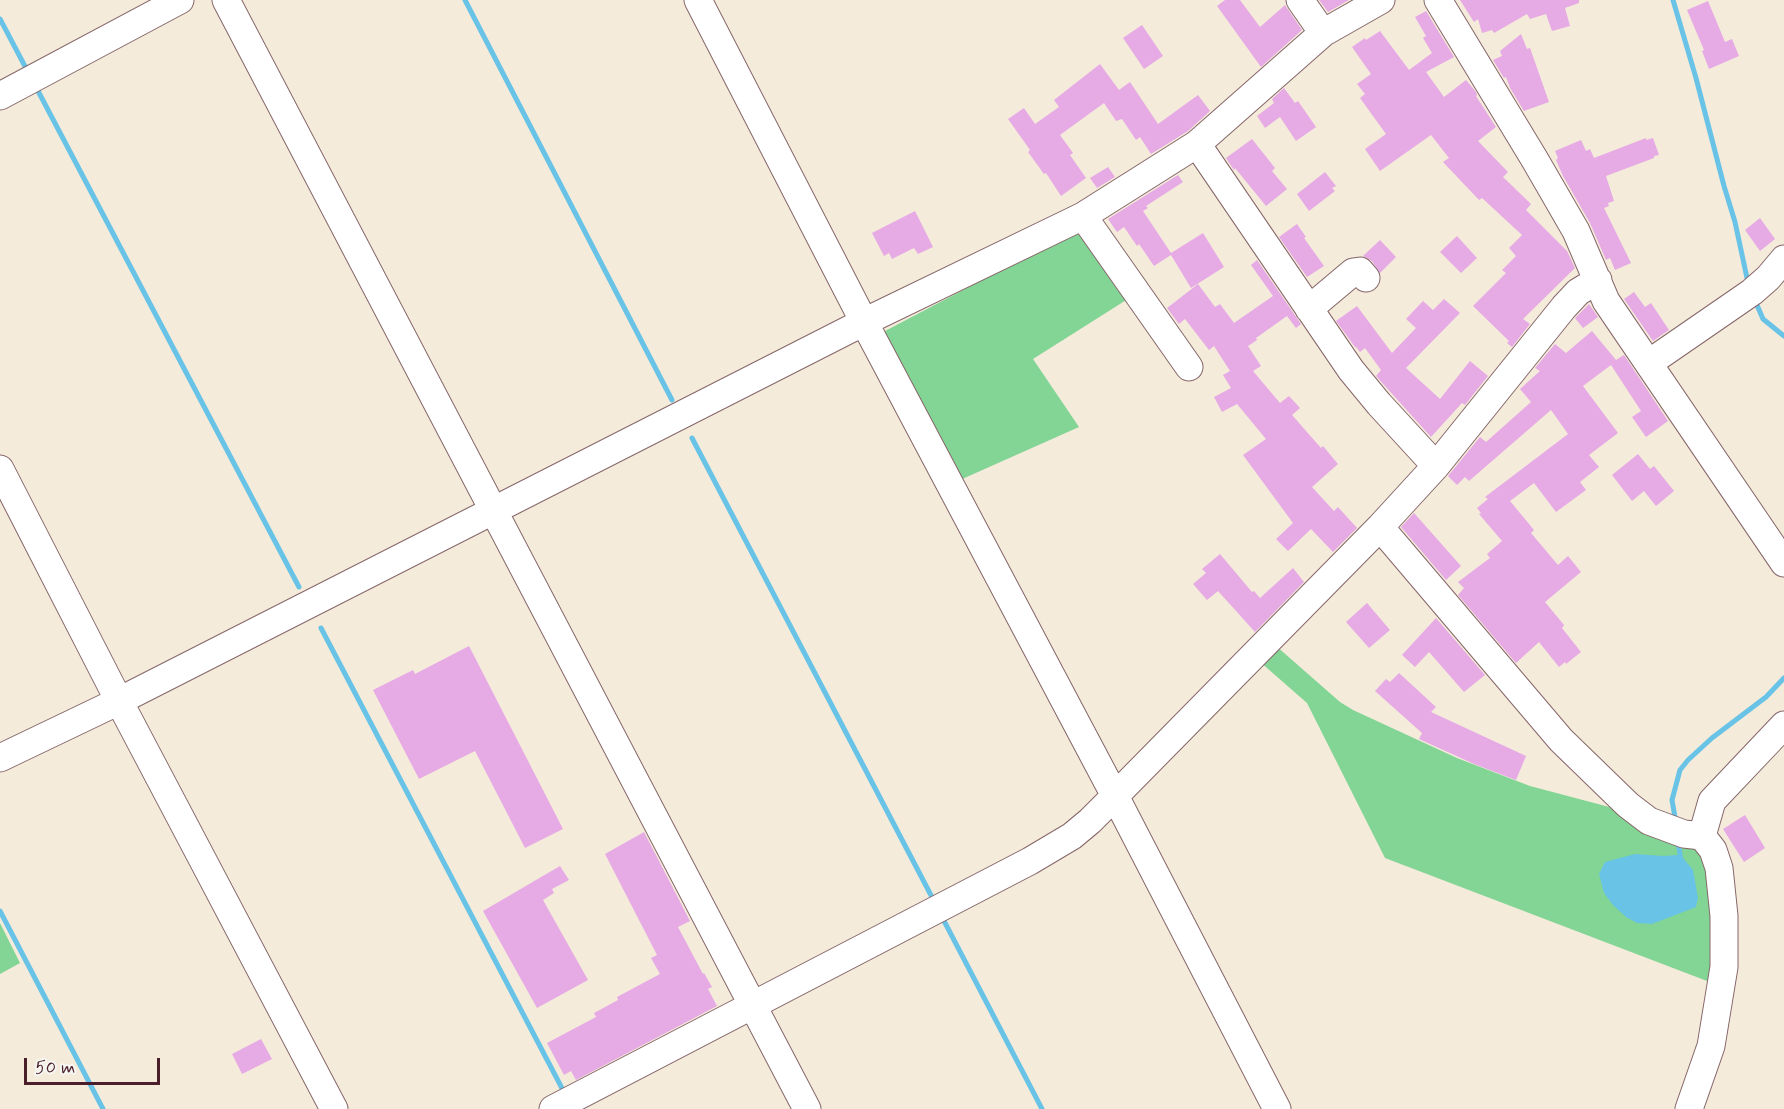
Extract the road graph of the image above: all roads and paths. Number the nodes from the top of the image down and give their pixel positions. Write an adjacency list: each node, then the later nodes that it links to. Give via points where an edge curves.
1 (180, 0): 8 (street)
2 (226, 0): 20 (street)
3 (698, 0): 15 (street)
4 (1300, 0): 7 (street)
5 (1381, 0): 7 (street)
6 (1438, 0): 13 (street, via 1535,159)
7 (1323, 33): 9 (street)
8 (0, 96)
9 (1197, 144): 10 (street); 14 (street)
10 (1083, 216): 15 (street); 17 (street)
11 (1784, 259): 16 (street, via 1752,292)
12 (1366, 278): 14 (street, via 1353,272)
13 (1598, 280): 16 (street, via 1606,301); 18 (street, via 1578,292 1564,308)
14 (1309, 309): 18 (street, via 1379,404)
15 (864, 322): 20 (street); 26 (street)
16 (1648, 363): 22 (street)
17 (1189, 367)
18 (1436, 466): 21 (street)
19 (0, 469): 23 (street)
20 (494, 512): 23 (street); 28 (street)
21 (1380, 528): 26 (street); 27 (street, via 1561,740 1628,805 1649,821)
22 (1784, 563)
23 (119, 701): 25 (street); 29 (street)
24 (1784, 725): 27 (street, via 1712,801)
25 (0, 758)
26 (1115, 796): 28 (street, via 1090,821 1050,850); 32 (street)
27 (1702, 836): 33 (street, via 1713,850 1719,868 1724,967 1711,1046)
28 (753, 1005): 30 (street); 31 (street)
29 (334, 1109)
30 (553, 1109)
31 (807, 1109)
32 (1277, 1109)
33 (1689, 1109)

